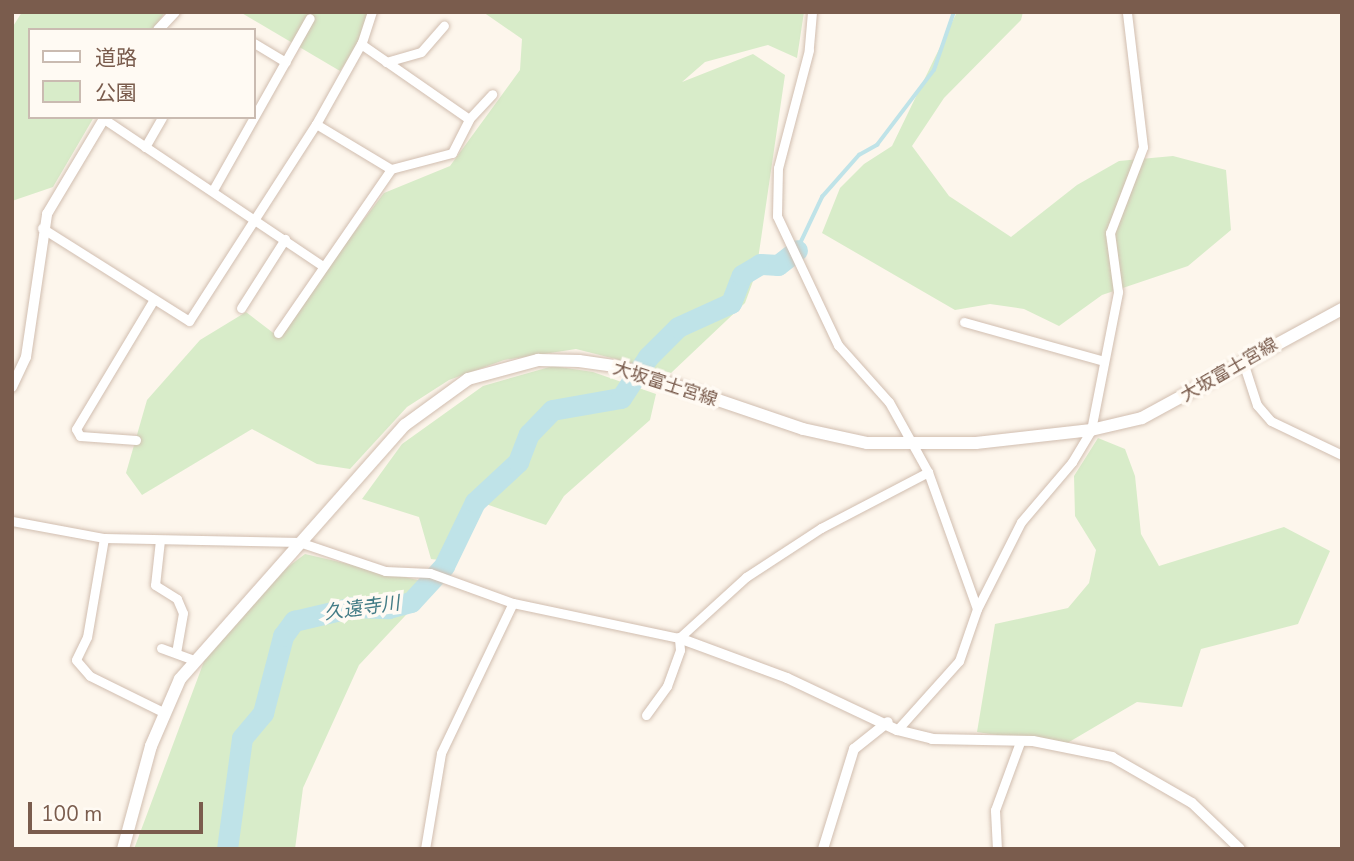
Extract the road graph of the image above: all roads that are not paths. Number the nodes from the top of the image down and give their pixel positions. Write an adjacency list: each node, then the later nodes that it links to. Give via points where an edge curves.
1 (175, 12): 7 (street)
2 (372, 12): 9 (street)
3 (812, 12): 37 (street, via 809,50 779,168 777,216 838,345 888,402)
4 (1127, 12): 32 (street, via 1143,147 1110,233 1118,292)
5 (310, 18): 10 (street)
6 (444, 26): 11 (street, via 421,52)
7 (160, 28)
8 (256, 44): 10 (street)
9 (360, 44): 11 (street); 19 (street)
10 (286, 62): 13 (street)
11 (386, 62): 18 (street)
12 (492, 94): 18 (street)
13 (256, 115)
14 (104, 119): 24 (street, via 52,201)
15 (106, 119): 20 (street)
16 (161, 119): 20 (street)
17 (253, 119): 22 (street)
18 (468, 119): 21 (street, via 452,153)
19 (316, 124): 21 (street); 23 (street)
20 (145, 147): 22 (street)
21 (391, 169): 26 (street, via 373,202)
22 (213, 190): 23 (street)
23 (256, 217): 25 (street); 27 (street, via 189,321)
24 (42, 228): 27 (street); 34 (street, via 26,357)
25 (285, 239): 26 (street); 28 (street)
26 (321, 265): 31 (street)
27 (153, 300): 36 (street, via 76,429 80,436)
28 (241, 308)
29 (1342, 309): 33 (main road, 大坂富士宮線)
30 (964, 322): 32 (street)
31 (278, 333)
32 (1104, 361): 35 (street)
33 (1243, 362): 35 (main road, 大坂富士宮線, via 1142,418); 38 (street, via 1257,405 1271,421)
34 (12, 387)
35 (1091, 430): 37 (main road, 大坂富士宮線); 45 (street, via 1072,462 1021,522)
36 (136, 440)
37 (914, 445): 39 (street); 43 (main road, 大坂富士宮線, via 867,443 803,429 621,367 538,360 468,379 405,425)
38 (1342, 454)
39 (928, 472): 45 (street); 46 (street, via 821,528 746,577)
40 (12, 521): 41 (street)
41 (104, 538): 42 (street); 50 (street, via 87,637 76,660 90,676)
42 (160, 540): 43 (street); 48 (street, via 155,585 177,599 183,613)
43 (299, 542): 44 (street, via 385,570 430,573); 49 (main road, 大坂富士宮線)
44 (513, 603): 46 (street); 56 (street, via 441,753)
45 (977, 609): 53 (street, via 958,661)
46 (679, 638): 51 (street, via 680,650 667,686); 52 (street)
47 (162, 648): 48 (street)
48 (176, 651): 49 (street)
49 (194, 660): 50 (main road, 大坂富士宮線)
50 (163, 712): 55 (main road, 大坂富士宮線)
51 (646, 715)
52 (888, 722): 53 (street); 57 (street, via 854,749)
53 (897, 730): 54 (street, via 932,739)
54 (1020, 742): 58 (street, via 995,810); 59 (street, via 1074,747 1112,757 1192,803)
55 (123, 849)
56 (425, 849)
57 (823, 849)
58 (996, 849)
59 (1240, 849)

